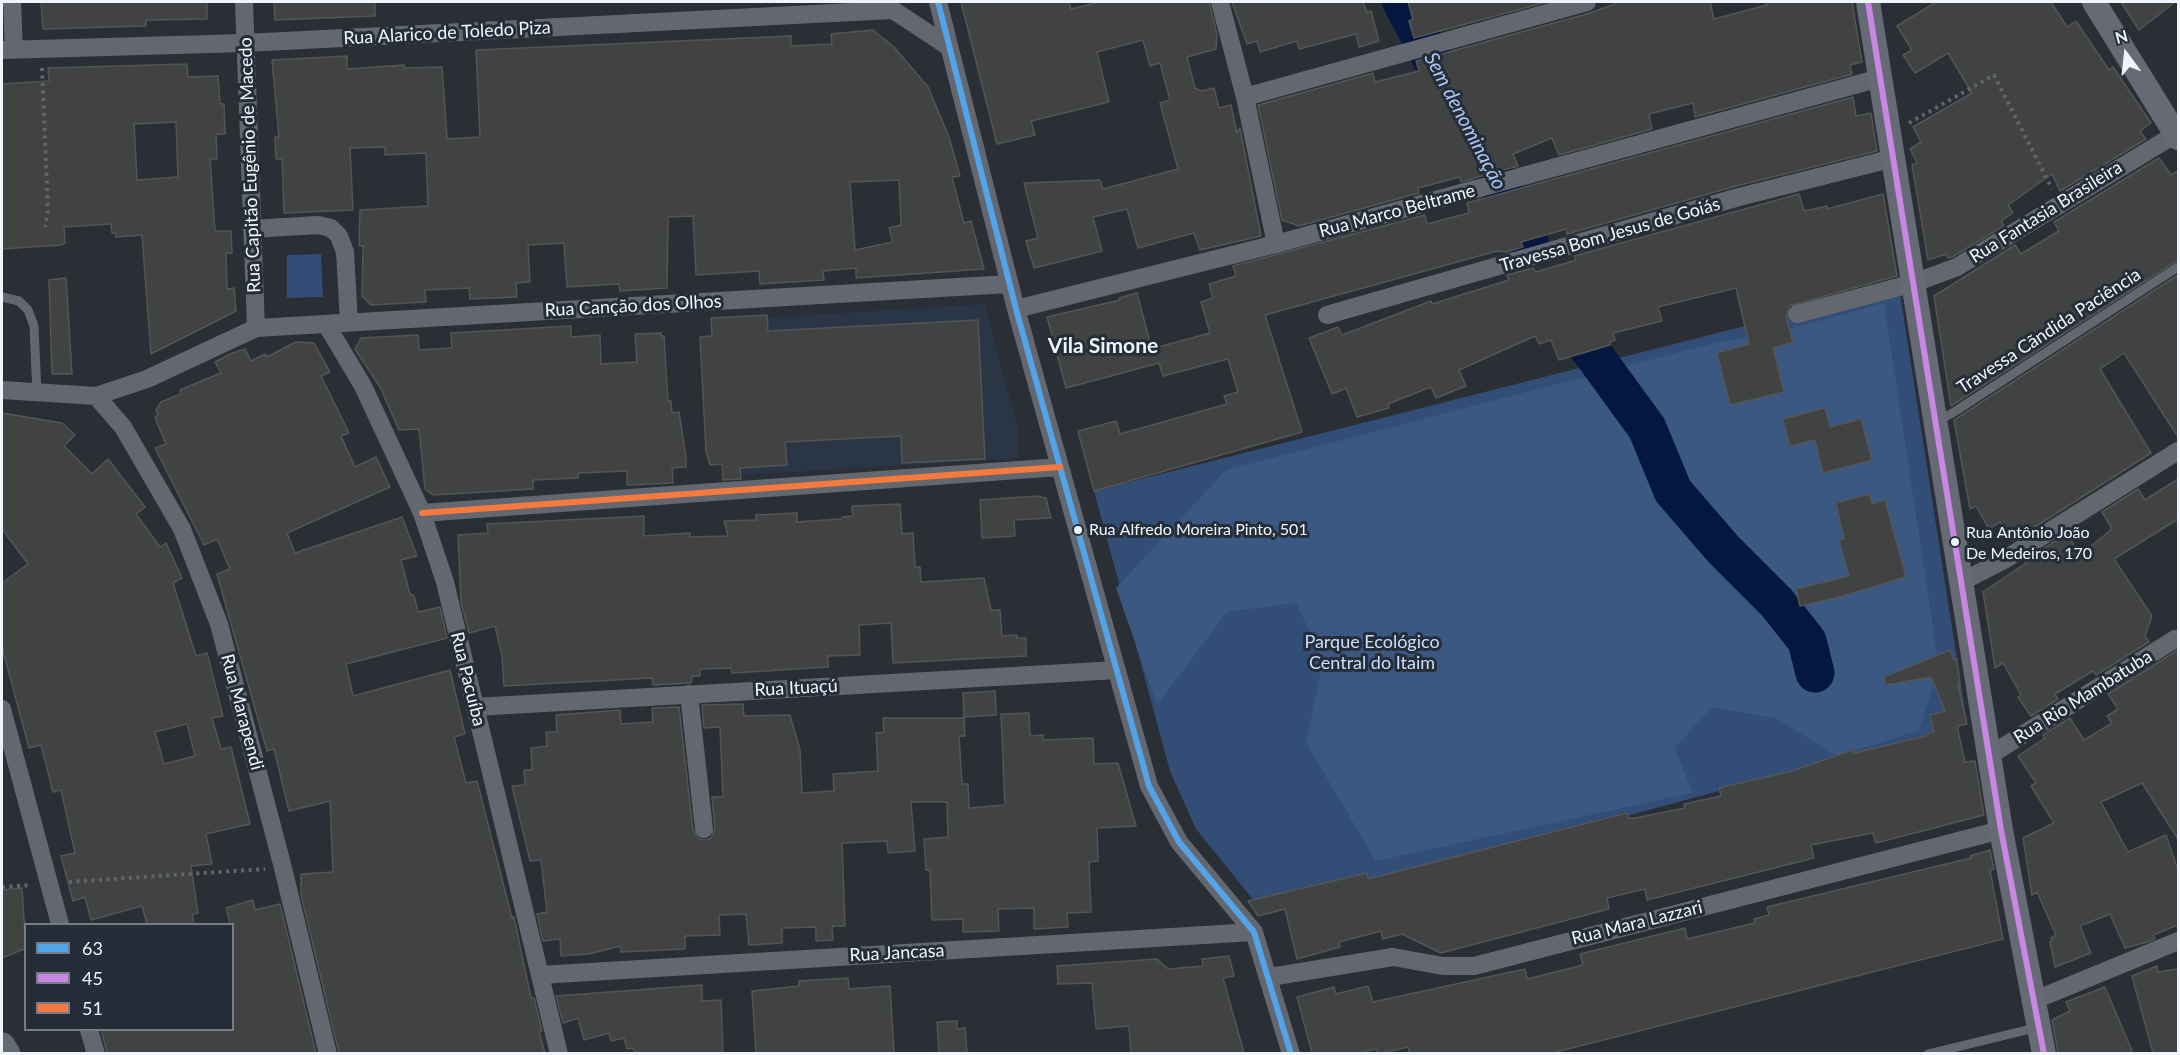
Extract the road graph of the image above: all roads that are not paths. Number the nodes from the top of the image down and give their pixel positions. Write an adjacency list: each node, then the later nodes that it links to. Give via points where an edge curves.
1 (12, 2): 11 (street)
2 (244, 2): 9 (street, Rua Capitão Eugênio de Macedo)
3 (938, 2): 10 (street)
4 (1220, 2): 13 (street)
5 (1587, 2): 13 (street)
6 (1868, 2): 12 (street)
7 (2094, 2): 14 (street)
8 (886, 6): 9 (street, Rua Alarico de Toledo Piza); 10 (street)
9 (245, 43): 11 (street, Rua Alarico de Toledo Piza); 16 (street, Rua Capitão Eugênio de Macedo)
10 (950, 46): 20 (street)
11 (8, 50)
12 (1880, 78): 15 (street); 17 (street, Rua Marco Beltrame)
13 (1245, 98): 17 (street)
14 (2177, 136): 19 (street, Rua Fantasia Brasileira, via 2059,202 1957,267)
15 (1894, 158): 19 (street); 24 (street, Travessa Bom Jesus de Goiás, via 1739,197)
16 (252, 229): 25 (street, via 318,225 331,228 345,252); 27 (street, Rua Capitão Eugênio de Macedo)
17 (1276, 244): 22 (street, Rua Marco Beltrame)
18 (2178, 267): 31 (lane, Travessa Cãndida Paciência)
19 (1914, 283): 23 (street, Rua Fantasia Brasileira); 31 (street)
20 (1009, 284): 22 (street); 25 (street, Rua Canção dos Olhos)
21 (2, 297): 29 (lane, via 19,301 28,310 34,326)
22 (1016, 309): 33 (street)
23 (1797, 314)
24 (1327, 315)
25 (349, 322): 26 (street, Rua Canção dos Olhos)
26 (326, 324): 27 (street, Rua Canção dos Olhos); 34 (street, Rua Pacuíba, via 363,386)
27 (256, 328): 30 (street, via 147,379)
28 (2, 390): 29 (street)
29 (37, 394): 30 (street)
30 (96, 396): 55 (street, Rua Marapendi, via 123,427 182,529 219,624)
31 (1936, 421): 35 (street)
32 (2178, 451): 35 (street, via 2004,560)
33 (1060, 467): 34 (street); 37 (street)
34 (422, 513): 39 (street, Rua Pacuíba, via 445,582)
35 (1963, 581): 41 (street)
36 (2175, 639): 41 (street, Rua Rio Mambatuba)
37 (1116, 670): 38 (street, Rua Ituaçú); 45 (street, via 1149,786 1179,842)
38 (689, 694): 39 (street, Rua Ituaçú); 42 (street)
39 (475, 707): 47 (street, Rua Pacuíba)
40 (2, 709): 44 (street)
41 (1990, 755): 43 (street)
42 (704, 829)
43 (2001, 830): 48 (street, Rua Mara Lazzari, via 1474,966 1443,966 1393,957); 49 (street)
44 (60, 923)
45 (1254, 932): 47 (street, Rua Jancasa); 48 (street)
46 (2178, 941): 49 (street)
47 (540, 975): 56 (street, Rua Pacuíba)
48 (1270, 977): 57 (street)
49 (2035, 1000): 50 (street)
50 (2040, 1027): 58 (lane); 59 (street)
51 (90, 1031): 54 (street)
52 (2, 1046): 53 (main road)
53 (7, 1053)
54 (96, 1053)
55 (328, 1053)
56 (560, 1053)
57 (1291, 1053)
58 (1928, 1053)
59 (2044, 1053)

